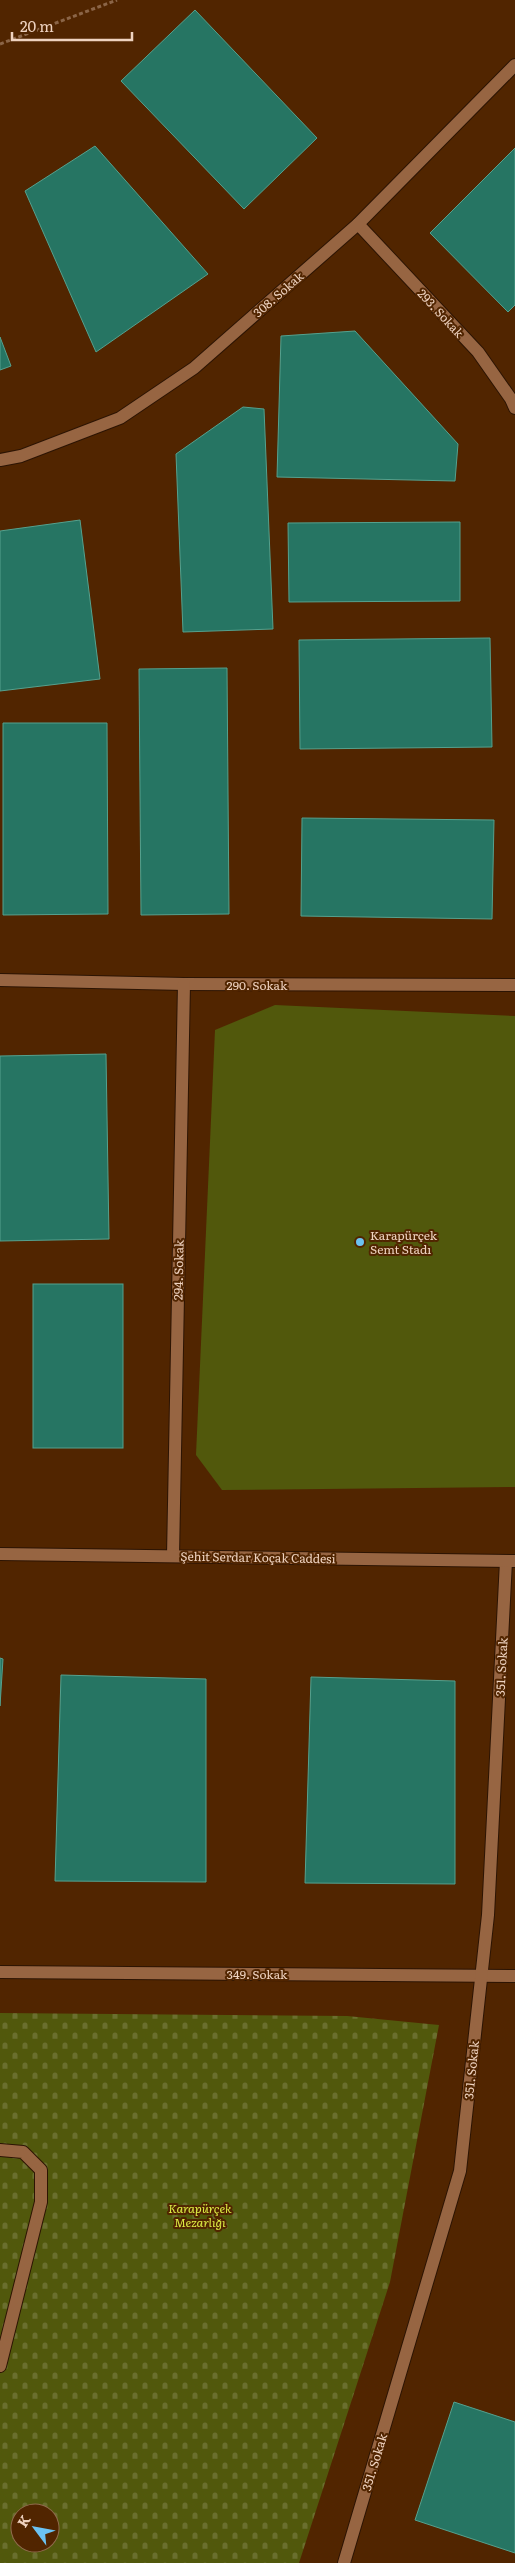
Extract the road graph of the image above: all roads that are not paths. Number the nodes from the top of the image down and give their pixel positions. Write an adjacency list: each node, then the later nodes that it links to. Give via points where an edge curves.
1 (515, 65): 2 (street, 308. Sokak)
2 (358, 224): 3 (street, 293. Sokak, via 478,352); 4 (street, 308. Sokak, via 194,368 120,418 21,456)
3 (515, 408)
4 (0, 460)
5 (0, 980): 6 (street, 290. Sokak)
6 (184, 984): 7 (street, 290. Sokak); 9 (street, 294. Sokak)
7 (515, 985)
8 (0, 1554): 9 (street, Şehit Serdar Koçak Caddesi)
9 (173, 1556): 10 (street, Şehit Serdar Koçak Caddesi)
10 (510, 1561): 12 (street, 351. Sokak)
11 (0, 1972): 12 (street, 349. Sokak)
12 (482, 1976): 13 (street, 349. Sokak); 16 (street, 351. Sokak, via 460,2171)
13 (515, 1976)
14 (0, 2150): 15 (street, via 23,2152 41,2170 41,2202)
15 (0, 2366)
16 (344, 2563)

